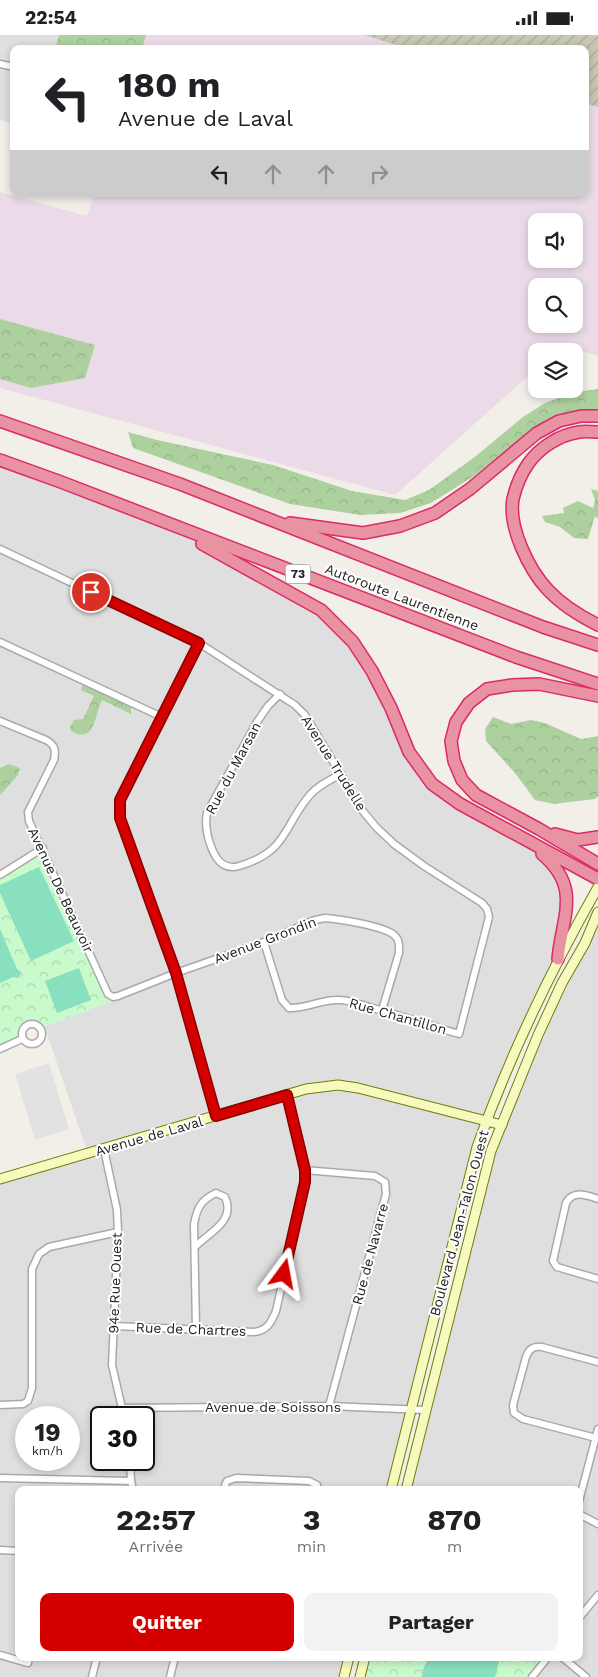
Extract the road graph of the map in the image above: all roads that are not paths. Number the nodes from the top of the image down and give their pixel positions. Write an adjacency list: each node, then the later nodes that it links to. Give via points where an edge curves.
1 (598, 416): 5 (highway, via 581,415 559,421 536,433 470,489 435,513 400,527 363,533)
2 (0, 421): 5 (highway, Autoroute Laurentienne)
3 (598, 432): 8 (highway, via 560,437 545,446 521,475 513,500 514,522 532,567 565,605)
4 (0, 460): 6 (highway, Autoroute Laurentienne / 73)
5 (272, 520): 11 (highway, Autoroute Laurentienne, via 543,627)
6 (166, 523): 12 (highway, Autoroute Laurentienne / 73, via 516,657); 19 (highway, via 321,610 353,641 391,708 408,752 432,784 460,804)
7 (0, 549): 10 (street, Avenue Trudelle)
8 (598, 625)
9 (0, 641): 15 (street)
10 (199, 643): 13 (street, Avenue Trudelle); 15 (street)
11 (598, 645)
12 (598, 684)
13 (280, 694): 17 (street, Avenue Trudelle, via 305,715); 17 (street, Rue du Marsan, via 257,722 207,813 206,828 218,860 226,867 234,867 263,857 282,839 316,789)
14 (598, 696): 18 (highway, via 539,684 487,689 469,703 456,722 451,741 454,761 462,780 476,795)
15 (162, 717): 29 (street, via 120,800 120,818)
16 (0, 721): 21 (street, Avenue De Beauvoir, via 46,740 54,747 54,760 28,812 29,821)
17 (340, 774): 31 (street, Avenue Trudelle, via 362,810 394,844 487,909 487,927)
18 (539, 829): 20 (highway, via 578,840); 22 (highway)
19 (520, 837): 24 (highway); 28 (highway, via 555,865 566,893 567,908)
20 (598, 837)
21 (43, 848): 23 (street); 29 (street, Avenue De Beauvoir, via 108,994 118,996)
22 (598, 864)
23 (0, 875)
24 (598, 879)
25 (598, 887): 28 (street, Boulevard Jean-Talon Ouest)
26 (598, 912): 37 (street, Boulevard Jean-Talon Ouest, via 542,1027)
27 (264, 942): 29 (street, Avenue Grondin); 30 (street, Rue Chantillon, via 282,999 289,1008 298,1009 329,999); 30 (street, Avenue Grondin, via 325,918 394,935 399,953)
28 (558, 959): 36 (street, Boulevard Jean-Talon Ouest)
29 (176, 973): 35 (street)
30 (382, 1010): 31 (street, Rue Chantillon)
31 (459, 1034)
32 (22, 1039): 33 (street)
33 (0, 1049)
34 (287, 1095): 35 (street, Avenue de Laval); 36 (street, Avenue de Laval, via 338,1085); 39 (street, Rue de Chartres)
35 (216, 1116): 38 (street, Avenue de Laval)
36 (486, 1121): 37 (street, Avenue de Laval); 52 (street, Boulevard Jean-Talon Ouest)
37 (502, 1125): 53 (street, Boulevard Jean-Talon Ouest, via 491,1151)
38 (104, 1149): 40 (street, Avenue de Laval); 42 (street, 94e Rue Ouest, via 117,1209)
39 (305, 1170): 46 (street, Rue de Chartres, via 305,1182 272,1320 262,1331); 50 (street, Rue de Navarre, via 375,1176 385,1182 387,1188)
40 (0, 1179)
41 (598, 1199): 44 (street, via 578,1194 568,1198 553,1261 557,1267)
42 (118, 1232): 45 (street, 94e Rue Ouest); 48 (street, via 49,1247 39,1254 32,1269 30,1395 23,1404)
43 (196, 1247): 43 (street, via 196,1211 207,1197 216,1193 225,1197 228,1213 222,1225); 46 (street)
44 (598, 1279)
45 (114, 1326): 46 (street, Rue de Chartres); 49 (street, 94e Rue Ouest, via 112,1365)
46 (196, 1329)
47 (598, 1362): 55 (street, via 536,1346 528,1352 513,1405 514,1413 523,1419)
48 (0, 1405)
49 (122, 1406)
50 (329, 1406): 51 (street, Avenue de Soissons); 52 (street, Avenue de Soissons)
51 (155, 1408)
52 (411, 1410): 53 (street, Avenue de Soissons); 62 (street, Boulevard Jean-Talon Ouest)
53 (425, 1410): 63 (street, Boulevard Jean-Talon Ouest)
54 (598, 1429): 55 (street)
55 (596, 1438): 64 (street)
56 (130, 1471): 58 (street)
57 (0, 1478): 58 (street)
58 (130, 1481): 59 (street)
59 (132, 1486)
60 (225, 1486): 61 (street, via 236,1478 309,1481)
61 (317, 1486)
62 (392, 1486)
63 (407, 1486)
64 (583, 1486)
65 (583, 1516): 66 (street)
66 (598, 1524)
67 (0, 1550): 68 (street)
68 (15, 1551)
69 (598, 1595): 70 (street)
70 (583, 1612)
71 (0, 1655): 72 (street)
72 (15, 1658)
73 (96, 1661): 79 (street)
74 (174, 1661): 80 (street)
75 (348, 1661): 81 (street)
76 (363, 1661): 82 (street)
77 (545, 1661): 83 (street)
78 (567, 1661): 84 (street)
79 (92, 1677)
80 (170, 1677)
81 (344, 1677)
82 (360, 1677)
83 (532, 1677)
84 (586, 1677)

